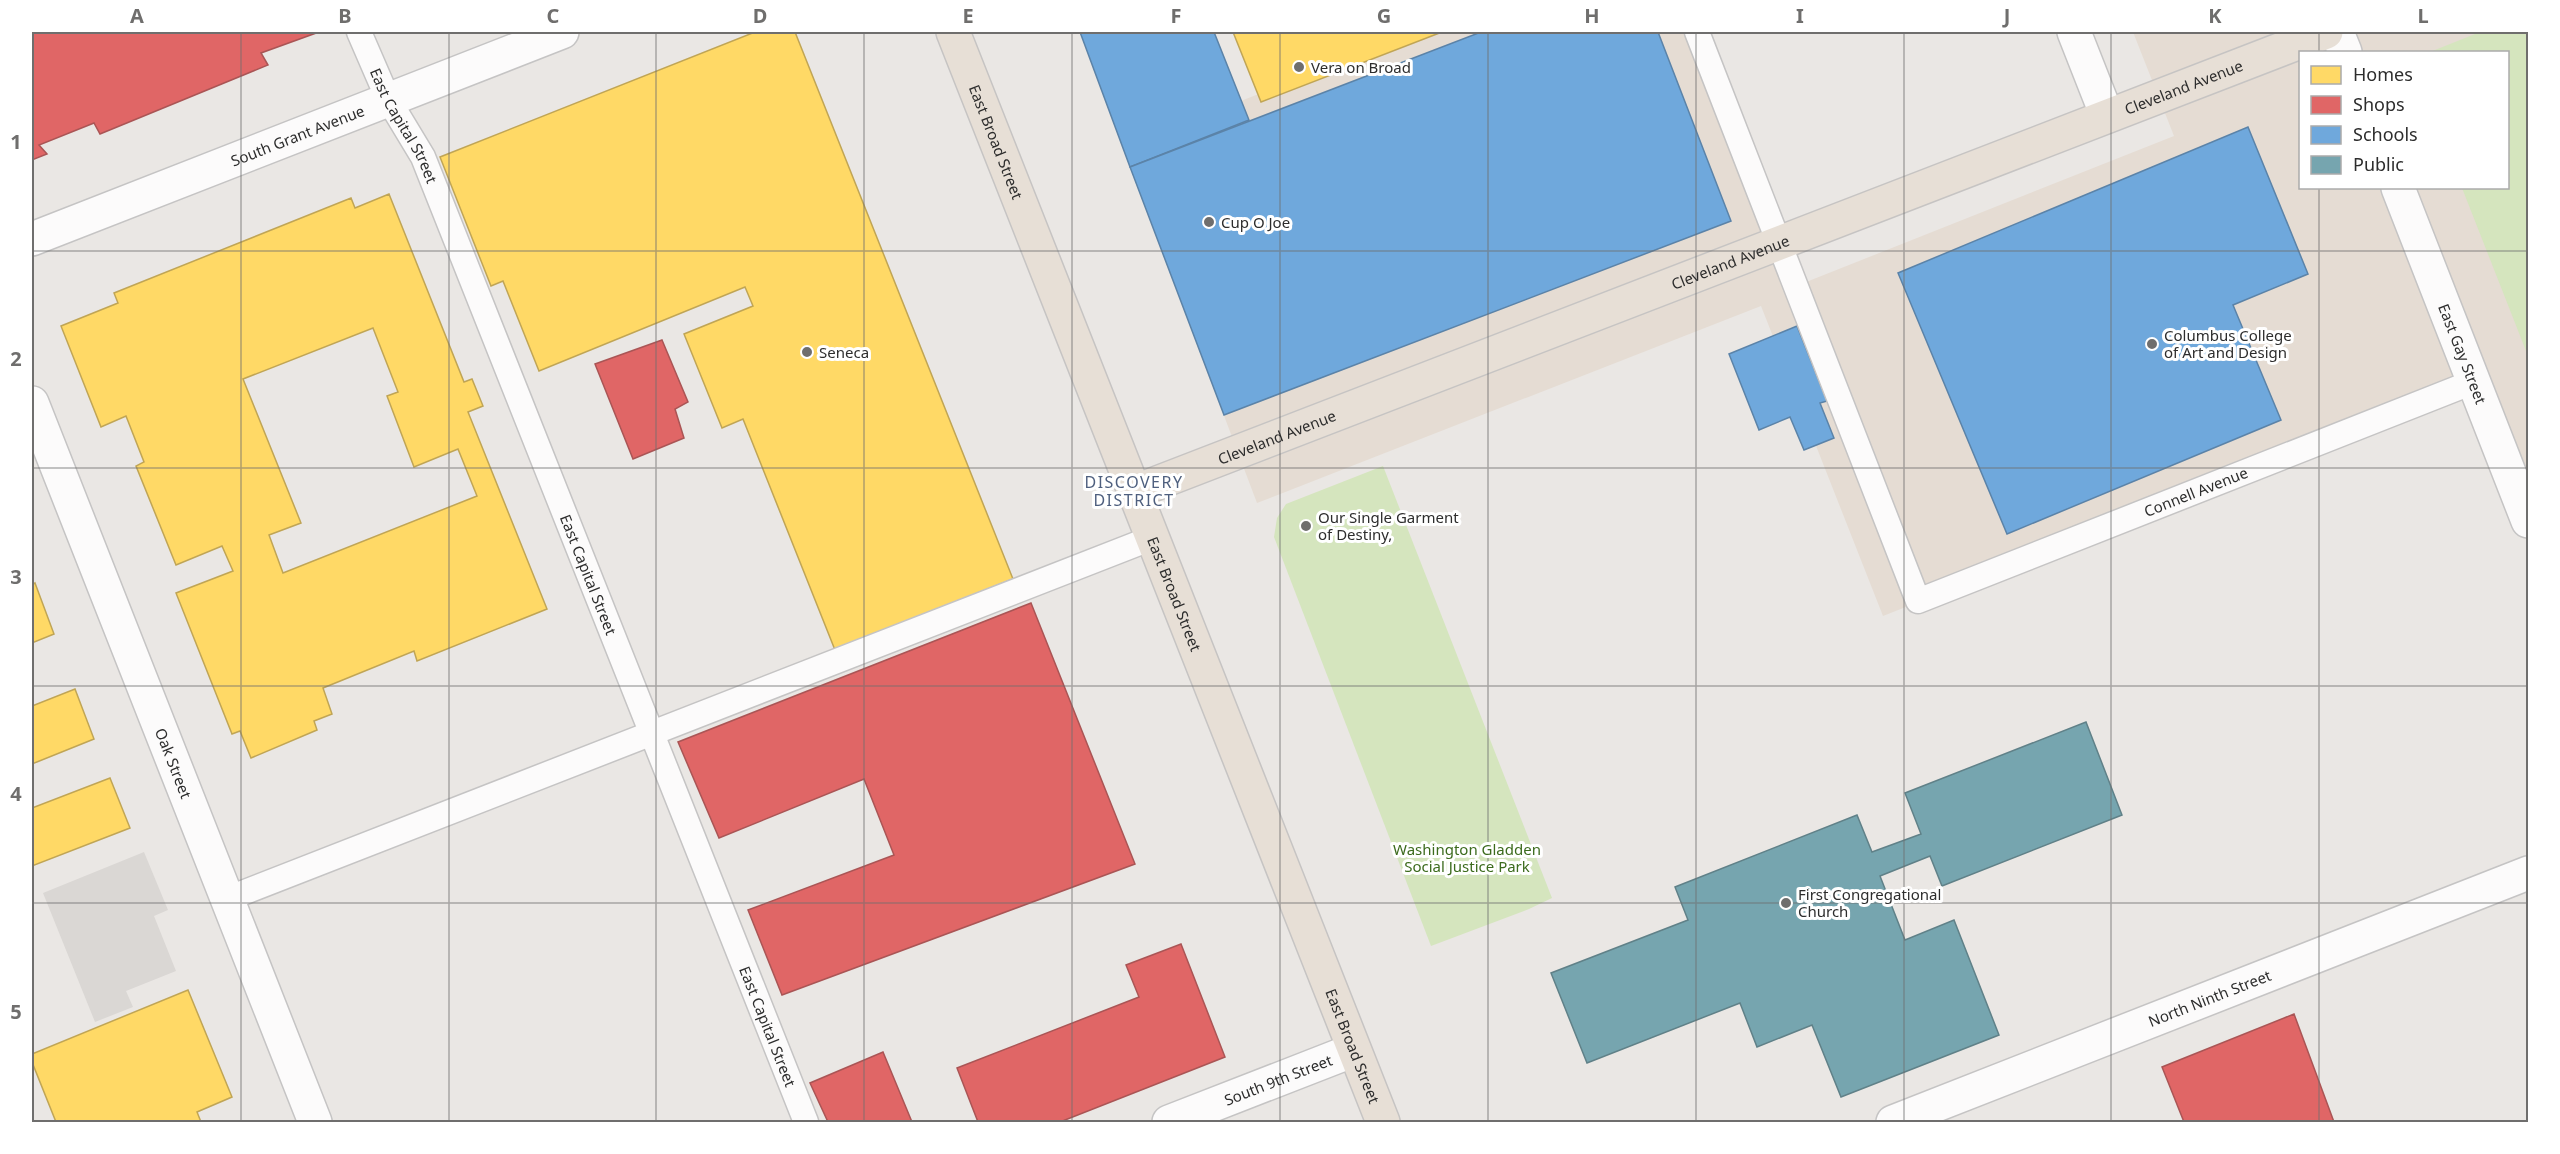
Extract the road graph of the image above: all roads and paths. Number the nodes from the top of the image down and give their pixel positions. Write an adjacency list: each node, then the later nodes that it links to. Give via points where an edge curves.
1 (359, 32): 9 (lane, East Capital Street)
2 (562, 32): 9 (street, South Grant Avenue)
3 (953, 32): 16 (main road, East Broad Street)
4 (1697, 32): 13 (lane)
5 (2074, 32): 10 (street)
6 (2326, 32): 10 (main road, Cleveland Avenue)
7 (2337, 32): 8 (street)
8 (2345, 51)
9 (388, 99): 12 (street, South Grant Avenue); 19 (lane, East Capital Street, via 423,157)
10 (2107, 116): 13 (main road, Cleveland Avenue)
11 (2398, 189): 14 (street, East Gay Street)
12 (32, 239)
13 (1778, 243): 14 (lane, Connell Avenue, via 1918,601); 16 (main road, Cleveland Avenue)
14 (2474, 382): 17 (street, East Gay Street)
15 (32, 403): 21 (street, Oak Street)
16 (1134, 492): 18 (main road, East Broad Street)
17 (2529, 521)
18 (1152, 538): 19 (lane); 22 (main road, East Broad Street)
19 (652, 734): 21 (lane); 24 (lane, East Capital Street)
20 (2529, 873): 27 (street, North Ninth Street)
21 (227, 899): 23 (street, Oak Street)
22 (1354, 1050): 25 (street, South 9th Street); 26 (main road, East Broad Street)
23 (315, 1122)
24 (806, 1122)
25 (1169, 1122)
26 (1383, 1122)
27 (1893, 1122)

